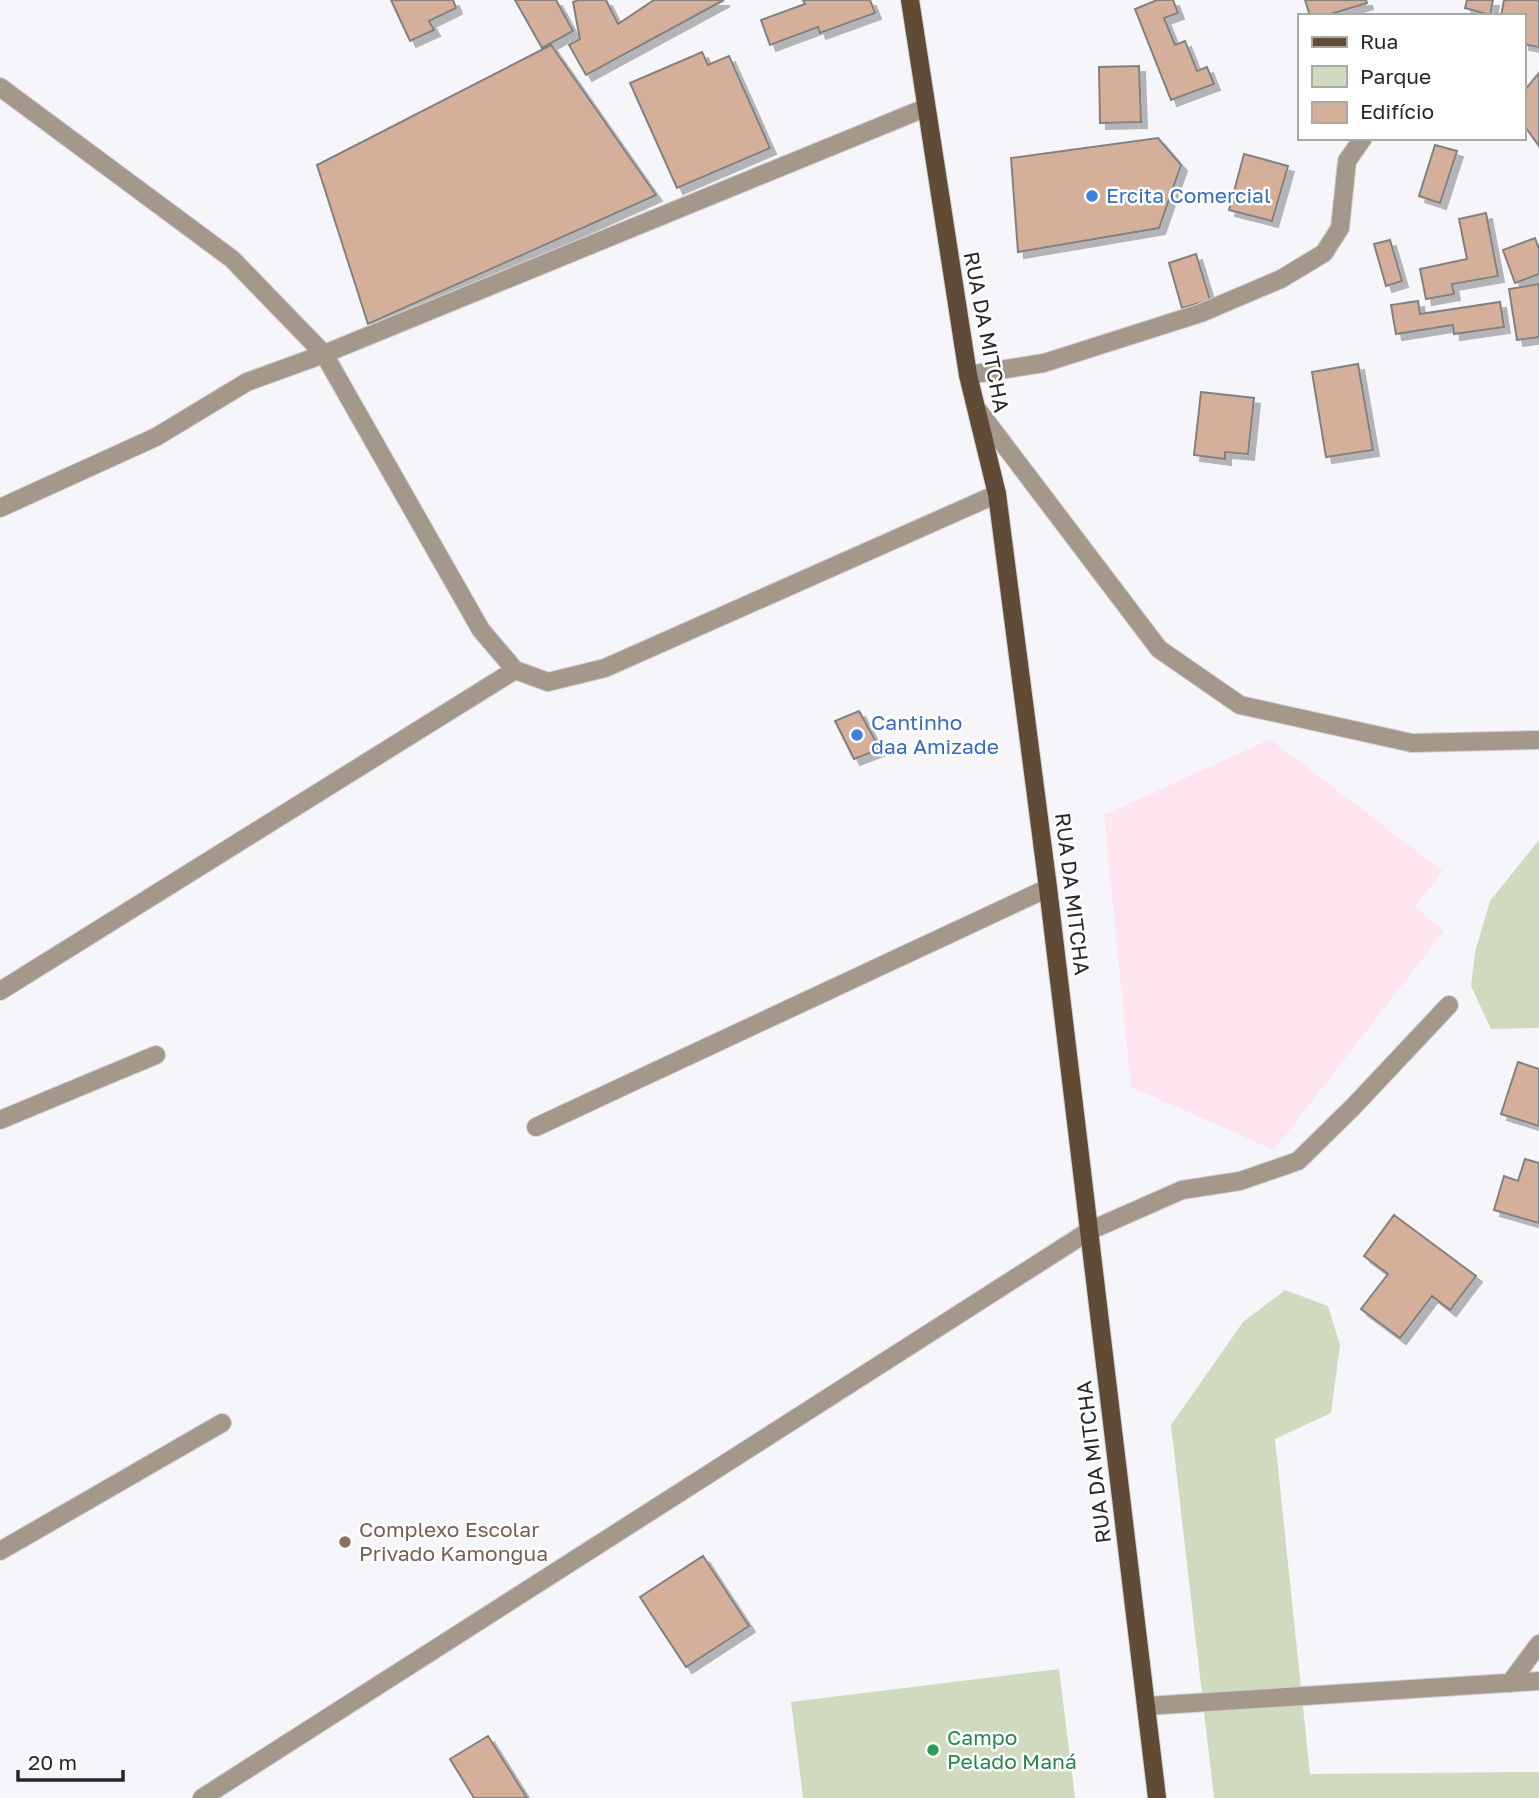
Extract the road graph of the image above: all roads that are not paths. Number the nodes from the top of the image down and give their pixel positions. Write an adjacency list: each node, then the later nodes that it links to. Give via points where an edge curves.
1 (910, 0): 3 (main road, RUA DA MITCHA)
2 (0, 87): 5 (street, via 232,259)
3 (925, 108): 5 (street); 6 (main road, RUA DA MITCHA)
4 (1362, 140): 6 (street, via 1348,161 1340,228 1324,253 1282,279 1201,313 1057,359)
5 (324, 354): 9 (street, via 247,382 156,437); 10 (street, via 481,630)
6 (968, 375): 7 (main road, RUA DA MITCHA)
7 (977, 410): 8 (main road, RUA DA MITCHA); 11 (street, via 1159,649 1240,705 1412,743)
8 (997, 494): 10 (street, via 605,668 548,682); 12 (main road, RUA DA MITCHA)
9 (0, 508)
10 (515, 670): 13 (street)
11 (1539, 740)
12 (1048, 888): 17 (street); 18 (main road, RUA DA MITCHA)
13 (0, 991)
14 (1449, 1005): 18 (street, via 1298,1161 1240,1181 1182,1190)
15 (156, 1055): 16 (street)
16 (0, 1120)
17 (537, 1127)
18 (1089, 1231): 24 (main road, RUA DA MITCHA); 25 (street)
19 (222, 1423): 20 (street)
20 (0, 1551)
21 (1539, 1644): 23 (street)
22 (1539, 1681): 23 (street)
23 (1510, 1684): 24 (street)
24 (1146, 1706): 26 (main road, RUA DA MITCHA)
25 (202, 1798)
26 (1157, 1798)

